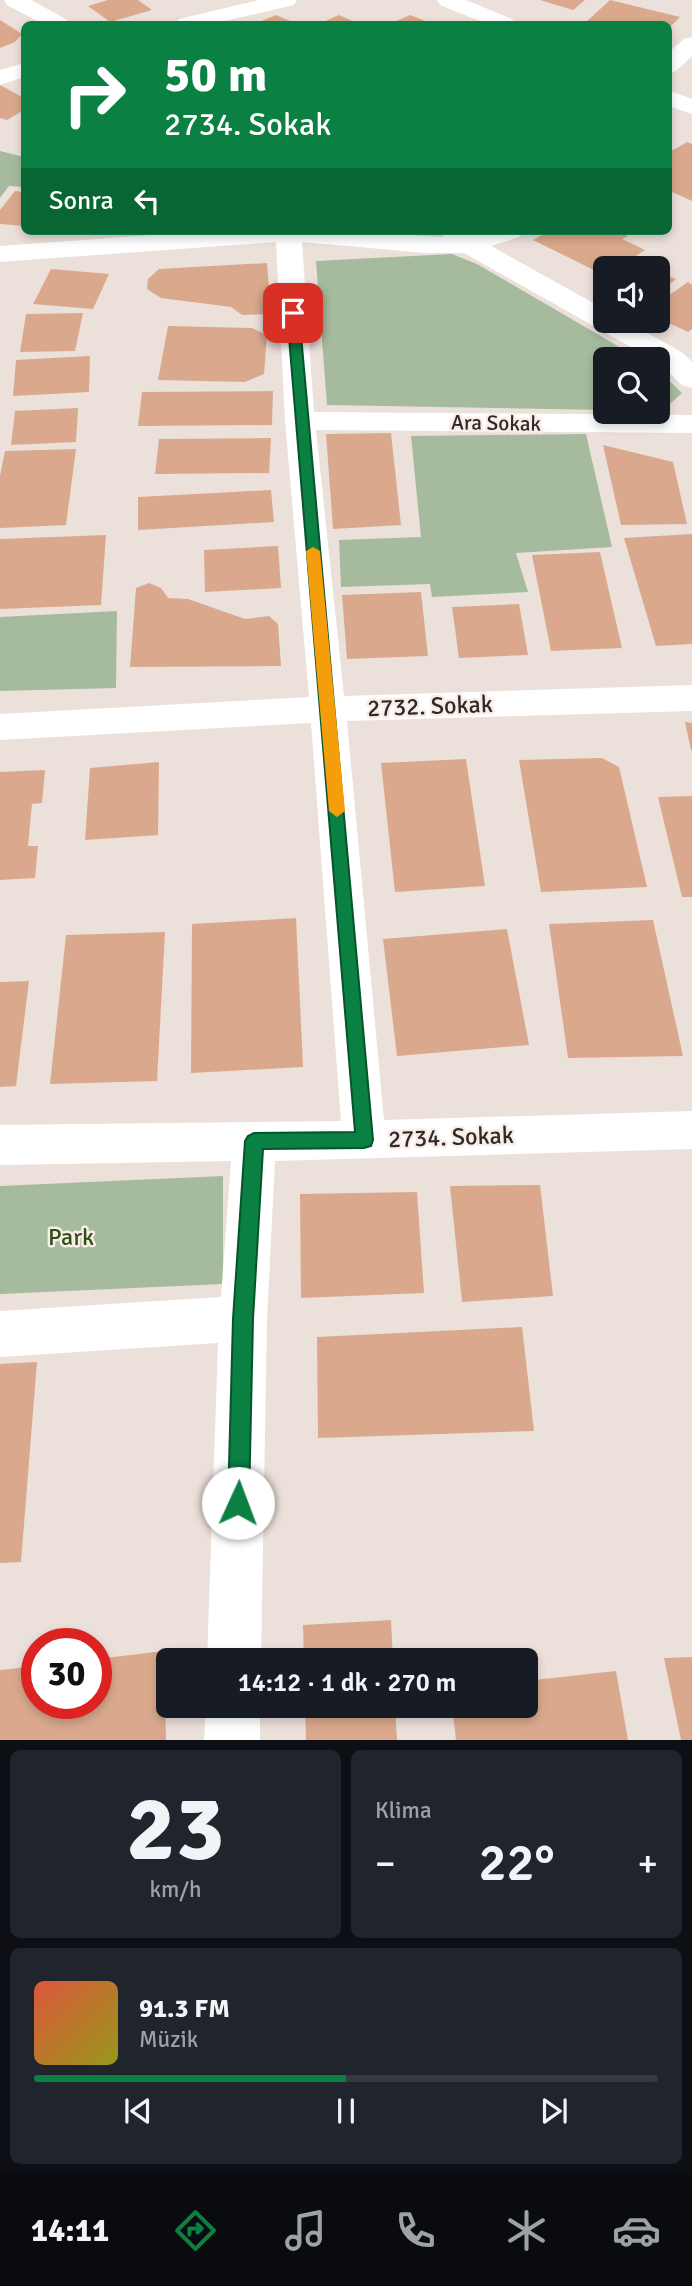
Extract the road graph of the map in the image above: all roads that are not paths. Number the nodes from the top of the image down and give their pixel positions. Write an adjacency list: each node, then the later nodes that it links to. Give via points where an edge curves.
1 (15, 0): 4 (street)
2 (286, 0): 5 (street)
3 (448, 0): 6 (street)
4 (53, 21)
5 (199, 21)
6 (497, 21)
7 (692, 44): 8 (street)
8 (672, 62)
9 (21, 71): 10 (street)
10 (0, 78)
11 (672, 99): 12 (street)
12 (692, 107)
13 (249, 235): 19 (street)
14 (288, 235): 21 (street)
15 (322, 235): 18 (street)
16 (451, 235): 18 (street)
17 (498, 235): 18 (street)
18 (469, 245): 20 (street, via 673,359)
19 (0, 254)
20 (692, 379)
21 (300, 421): 22 (street, Ara Sokak); 24 (street)
22 (692, 424)
23 (692, 698): 24 (street, 2732. Sokak)
24 (328, 709): 25 (street, 2732. Sokak); 27 (street)
25 (0, 727)
26 (692, 1130): 27 (street, 2734. Sokak)
27 (364, 1140): 28 (street, 2734. Sokak)
28 (254, 1141): 29 (street, 2734. Sokak); 30 (street)
29 (0, 1145)
30 (243, 1319): 31 (street); 32 (street)
31 (0, 1334)
32 (234, 1648)
33 (233, 1718): 34 (street)
34 (232, 1740)

